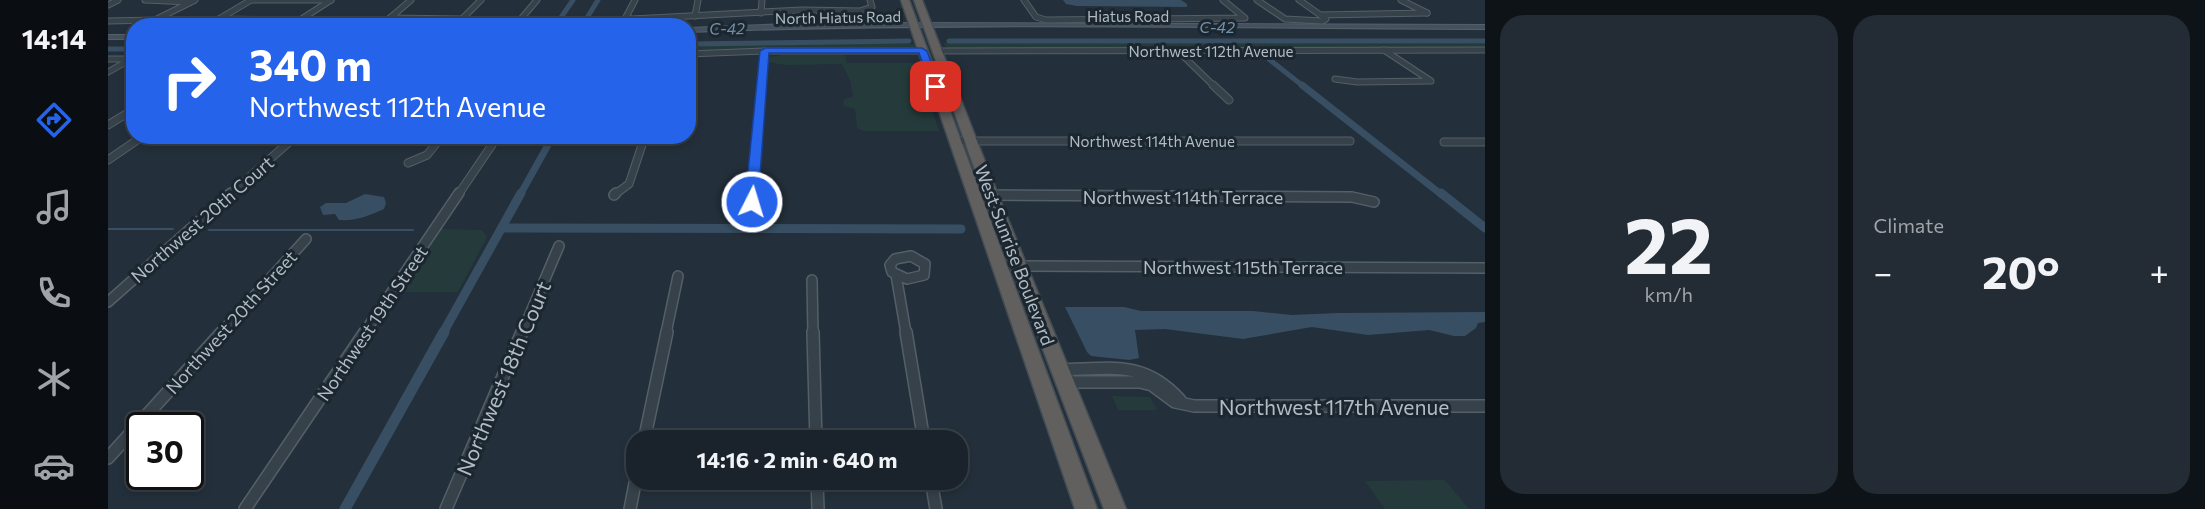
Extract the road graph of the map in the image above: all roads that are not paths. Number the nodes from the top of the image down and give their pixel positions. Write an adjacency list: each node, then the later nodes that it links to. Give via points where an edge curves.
1 (118, 0): 20 (street)
2 (145, 0): 19 (street)
3 (251, 0): 4 (street); 25 (street)
4 (331, 0): 26 (street)
5 (411, 0): 27 (street)
6 (481, 0): 28 (street)
7 (537, 0): 29 (street)
8 (635, 0): 30 (street, via 626,17)
9 (698, 0): 22 (street)
10 (762, 0): 21 (street)
11 (870, 0): 21 (street, via 872,7 868,9)
12 (905, 0): 34 (highway, West Sunrise Boulevard)
13 (918, 0): 35 (highway, West Sunrise Boulevard)
14 (1024, 0): 15 (street, via 1036,17 1046,20 1245,18)
15 (1223, 0)
16 (1257, 0): 23 (street, via 1285,19)
17 (1299, 0): 23 (street)
18 (1401, 0): 23 (street, via 1427,12)
19 (194, 1): 24 (street)
20 (108, 4)
21 (761, 13): 22 (street)
22 (695, 16): 31 (street)
23 (1322, 17)
24 (158, 18)
25 (222, 18)
26 (303, 18)
27 (390, 18)
28 (463, 18)
29 (522, 18)
30 (632, 18)
31 (657, 18)
32 (108, 21): 33 (street)
33 (126, 21)
34 (915, 27): 35 (main road, Hiatus Road); 37 (main road, North Hiatus Road); 43 (highway, West Sunrise Boulevard)
35 (929, 27): 36 (main road, Hiatus Road); 44 (highway, West Sunrise Boulevard)
36 (1485, 29)
37 (696, 32)
38 (108, 36): 39 (main road)
39 (126, 36)
40 (1384, 50): 41 (street, Northwest 112th Avenue); 45 (street, Northwest 112th Avenue); 51 (street, via 1431,81)
41 (1485, 50)
42 (765, 51): 43 (street); 46 (street); 68 (street)
43 (922, 51): 55 (highway, West Sunrise Boulevard)
44 (937, 51): 45 (street, Northwest 112th Avenue); 55 (highway, West Sunrise Boulevard)
45 (1178, 51): 52 (street)
46 (696, 54)
47 (108, 59): 48 (street)
48 (126, 59)
49 (126, 62): 50 (street)
50 (108, 72)
51 (1335, 79)
52 (1230, 100)
53 (126, 115): 54 (street)
54 (108, 125)
55 (963, 141): 56 (street, Northwest 114th Avenue); 67 (highway, West Sunrise Boulevard); 72 (highway, West Sunrise Boulevard)
56 (1350, 141)
57 (1444, 142): 58 (street)
58 (1485, 142)
59 (131, 144): 64 (street)
60 (287, 144): 77 (street, Northwest 20th Court)
61 (436, 144): 65 (street, via 427,155)
62 (493, 144): 90 (street, Northwest 19th Street)
63 (642, 144): 66 (street, via 629,183)
64 (108, 160)
65 (408, 162)
66 (614, 195)
67 (991, 195): 69 (street, Northwest 114th Terrace, via 1352,197); 72 (highway, West Sunrise Boulevard)
68 (752, 202)
69 (1374, 202)
70 (306, 239): 86 (street, Northwest 20th Street)
71 (559, 246): 91 (street, Northwest 18th Court)
72 (1010, 266): 73 (street, Northwest 115th Terrace); 79 (highway, West Sunrise Boulevard); 95 (highway, West Sunrise Boulevard)
73 (1485, 268)
74 (896, 275): 85 (street)
75 (678, 276): 83 (street)
76 (812, 280): 84 (street)
77 (108, 302)
78 (1111, 370): 79 (street); 80 (street); 81 (street, via 1151,375)
79 (1062, 376): 80 (street, Northwest 117th Avenue); 96 (highway, West Sunrise Boulevard)
80 (1117, 382): 81 (street, Northwest 117th Avenue, via 1152,385)
81 (1184, 404): 82 (street, Northwest 117th Avenue)
82 (1485, 406)
83 (646, 430)
84 (816, 430)
85 (922, 430)
86 (108, 458)
87 (634, 490): 92 (street)
88 (817, 490): 93 (street)
89 (933, 490): 94 (street)
90 (245, 509)
91 (446, 509)
92 (630, 509)
93 (818, 509)
94 (936, 509)
95 (1086, 509)
96 (1115, 509)

